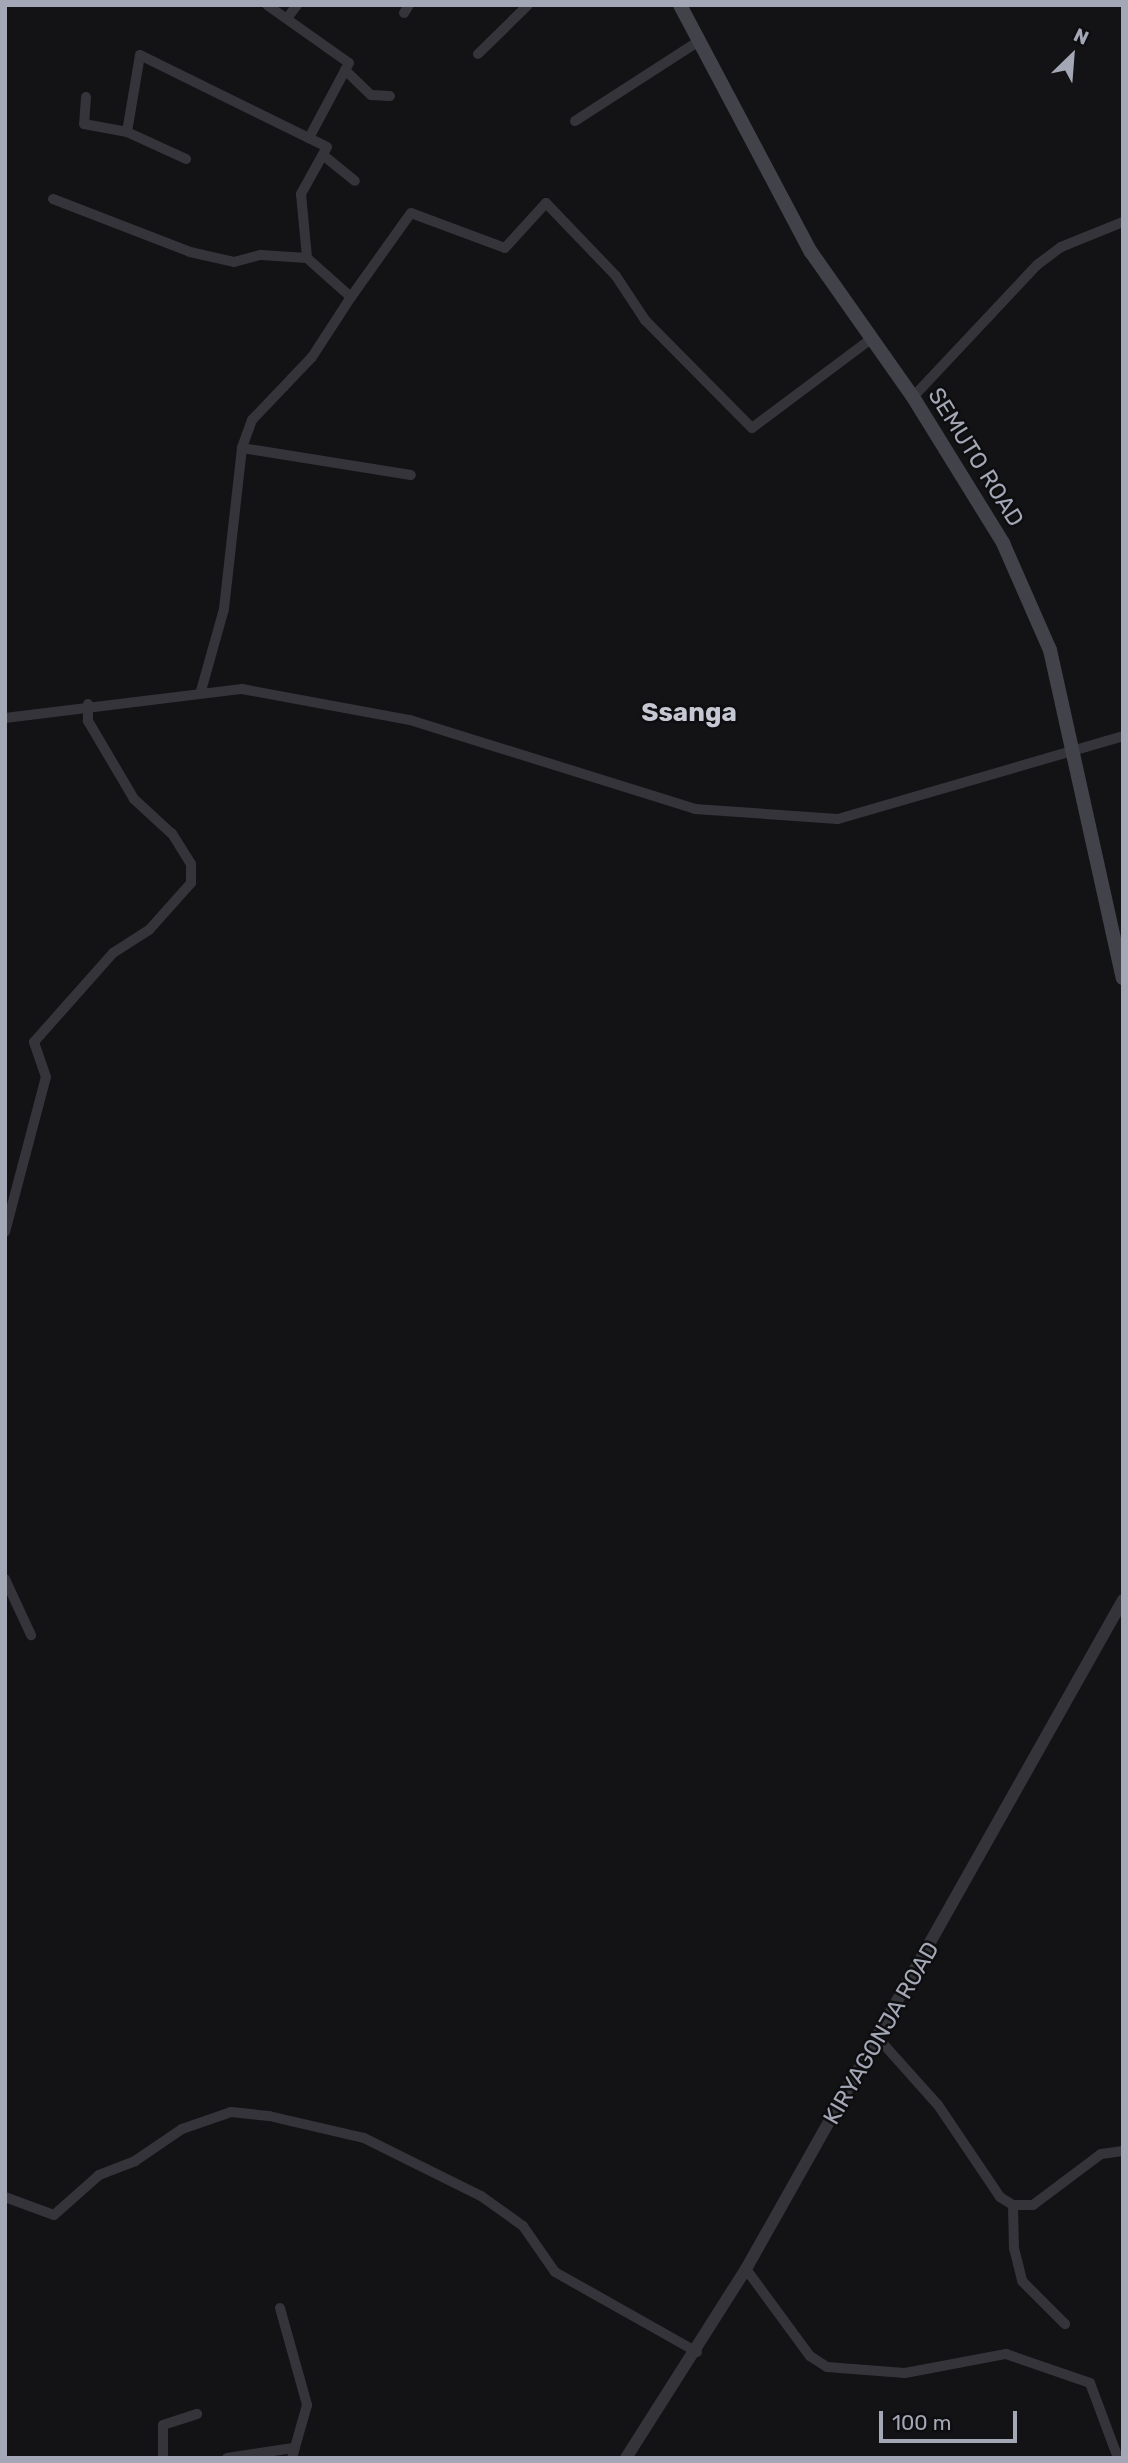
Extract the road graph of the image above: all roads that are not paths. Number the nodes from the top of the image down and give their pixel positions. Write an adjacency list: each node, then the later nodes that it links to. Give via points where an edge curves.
1 (267, 5): 5 (street)
2 (297, 5): 5 (street)
3 (528, 5): 7 (street)
4 (680, 5): 6 (main road, SEMUTO ROAD)
5 (288, 17): 8 (street, via 349,63)
6 (699, 41): 11 (street); 21 (main road, SEMUTO ROAD, via 811,252)
7 (478, 54)
8 (345, 70): 9 (street, via 371,95); 13 (street)
9 (390, 96)
10 (86, 97): 12 (street, via 83,124)
11 (575, 121)
12 (127, 132): 13 (street, via 140,55); 15 (street)
13 (309, 138): 14 (street, via 327,147)
14 (323, 155): 16 (street); 19 (street, via 301,194)
15 (186, 159)
16 (355, 181)
17 (53, 198): 19 (street, via 190,252 234,262 261,255)
18 (1123, 222): 22 (street, via 1061,247 1037,265)
19 (307, 258): 20 (street)
20 (351, 297): 21 (street, via 411,213 505,248 546,203 616,276 645,320 752,428); 23 (street, via 312,357 252,420)
21 (871, 339): 22 (main road, SEMUTO ROAD)
22 (913, 397): 29 (main road, SEMUTO ROAD, via 1003,543 1050,650)
23 (242, 448): 24 (street); 25 (street, via 224,609)
24 (411, 475)
25 (201, 691): 26 (street); 29 (street, via 242,689 410,720 695,809 838,819)
26 (88, 704): 27 (street); 31 (street, via 88,721 134,799 172,834 191,864 191,883 149,930 113,953 34,1042 46,1077)
27 (5, 718)
28 (1123, 736): 29 (street)
29 (1076, 752): 30 (main road, SEMUTO ROAD)
30 (1123, 978)
31 (5, 1232)
32 (5, 1579): 34 (street)
33 (1123, 1600): 35 (street, KIRYAGONJA ROAD)
34 (31, 1635)
35 (878, 2038): 38 (street, via 938,2105 1000,2197); 39 (street, KIRYAGONJA ROAD)
36 (1123, 2151): 38 (street, via 1101,2154 1032,2205)
37 (5, 2197): 42 (street, via 54,2215 99,2175 143,2157 182,2129 230,2112 269,2116 364,2138 481,2196 523,2226 555,2272)
38 (1013, 2205): 41 (street, via 1014,2248 1022,2281)
39 (746, 2269): 42 (street, KIRYAGONJA ROAD); 48 (street, via 810,2356 827,2367 905,2373 1006,2354 1090,2383)
40 (281, 2308): 44 (street, via 307,2405)
41 (1065, 2324)
42 (697, 2352): 47 (street, KIRYAGONJA ROAD)
43 (197, 2414): 45 (street, via 163,2425)
44 (293, 2453): 46 (street)
45 (163, 2458)
46 (227, 2458)
47 (626, 2458)
48 (1118, 2458)

